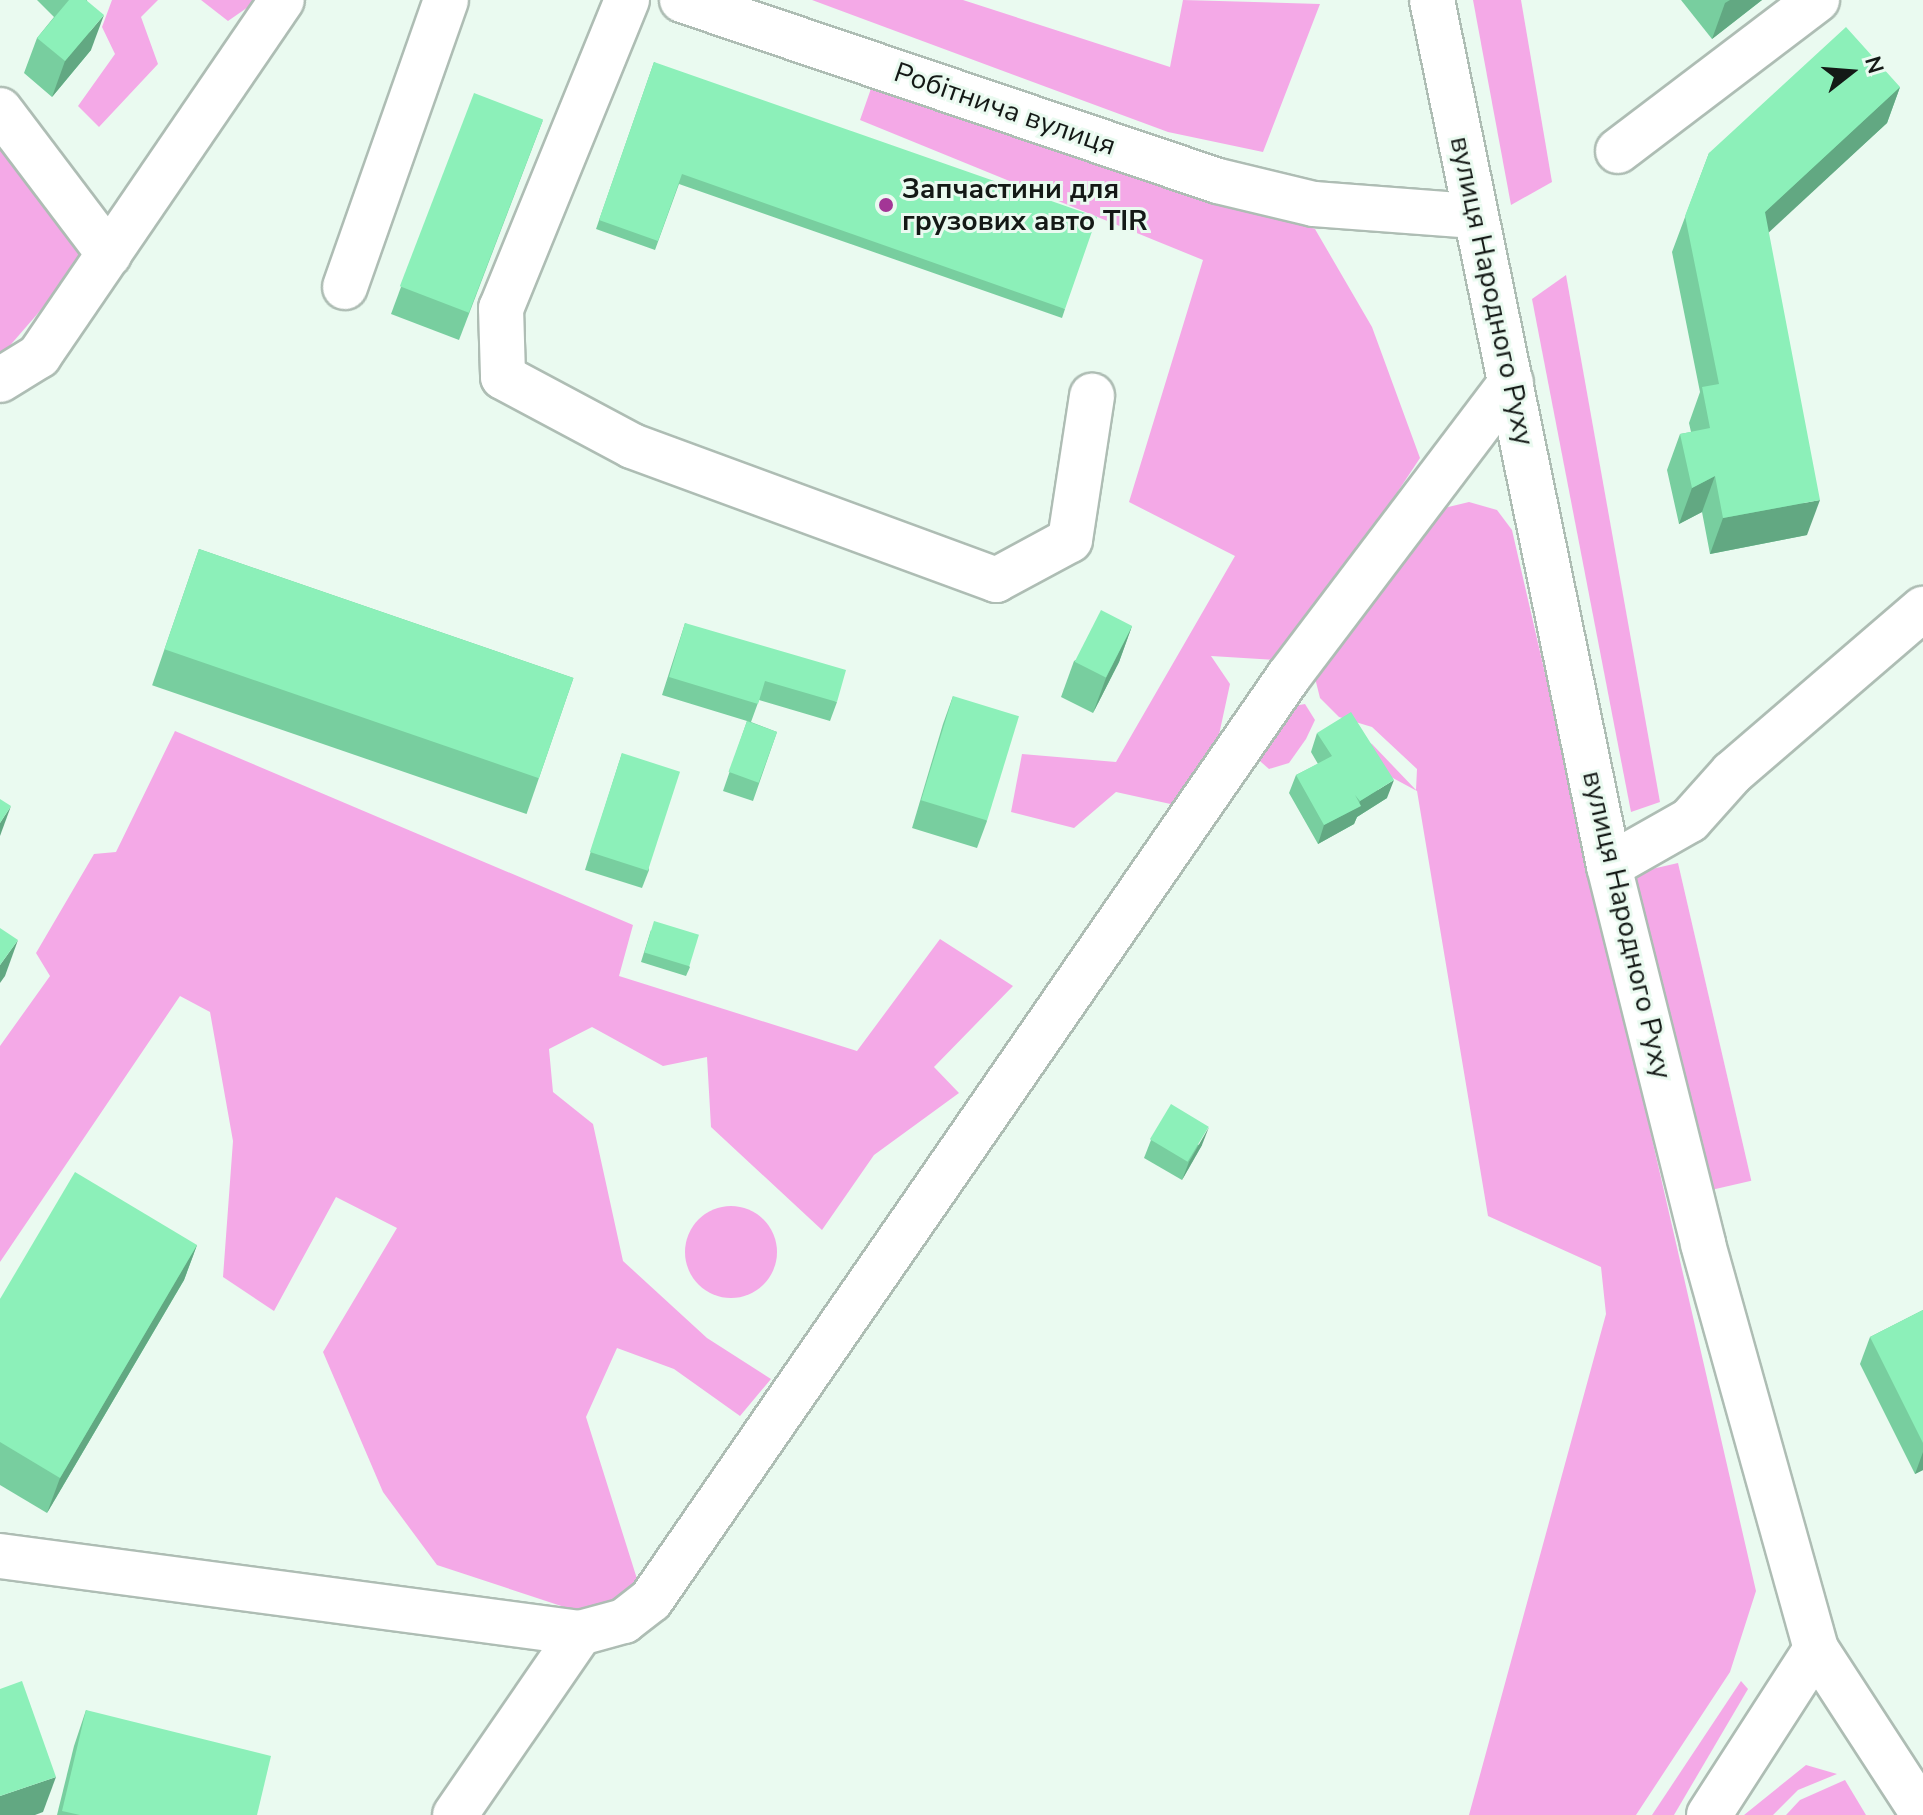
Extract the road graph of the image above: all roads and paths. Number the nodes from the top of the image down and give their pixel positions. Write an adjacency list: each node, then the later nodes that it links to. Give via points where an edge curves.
1 (282, 0): 10 (street)
2 (446, 0): 11 (street)
3 (627, 0): 14 (street, via 501,308 503,377 632,446 996,580 1070,540)
4 (682, 0): 9 (street, Робітнича вулиця, via 1218,181 1314,204)
5 (1432, 0): 9 (street, вулиця Народного Руху)
6 (1817, 0): 8 (street)
7 (0, 110): 10 (street)
8 (1618, 151)
9 (1475, 216): 13 (street, вулиця Народного Руху)
10 (109, 254): 12 (street, via 39,356)
11 (345, 287)
12 (0, 380)
13 (1511, 382): 16 (street, вулиця Народного Руху); 18 (street, via 1289,676 651,1600 624,1621)
14 (1092, 396)
15 (1923, 609): 16 (street, via 1732,773 1690,820)
16 (1609, 866): 19 (street, вулиця Народного Руху, via 1703,1244)
17 (0, 1556): 18 (street)
18 (580, 1633): 21 (street)
19 (1816, 1649): 20 (street, вулиця Народного Руху); 22 (street)
20 (1923, 1814)
21 (455, 1815)
22 (1709, 1815)

